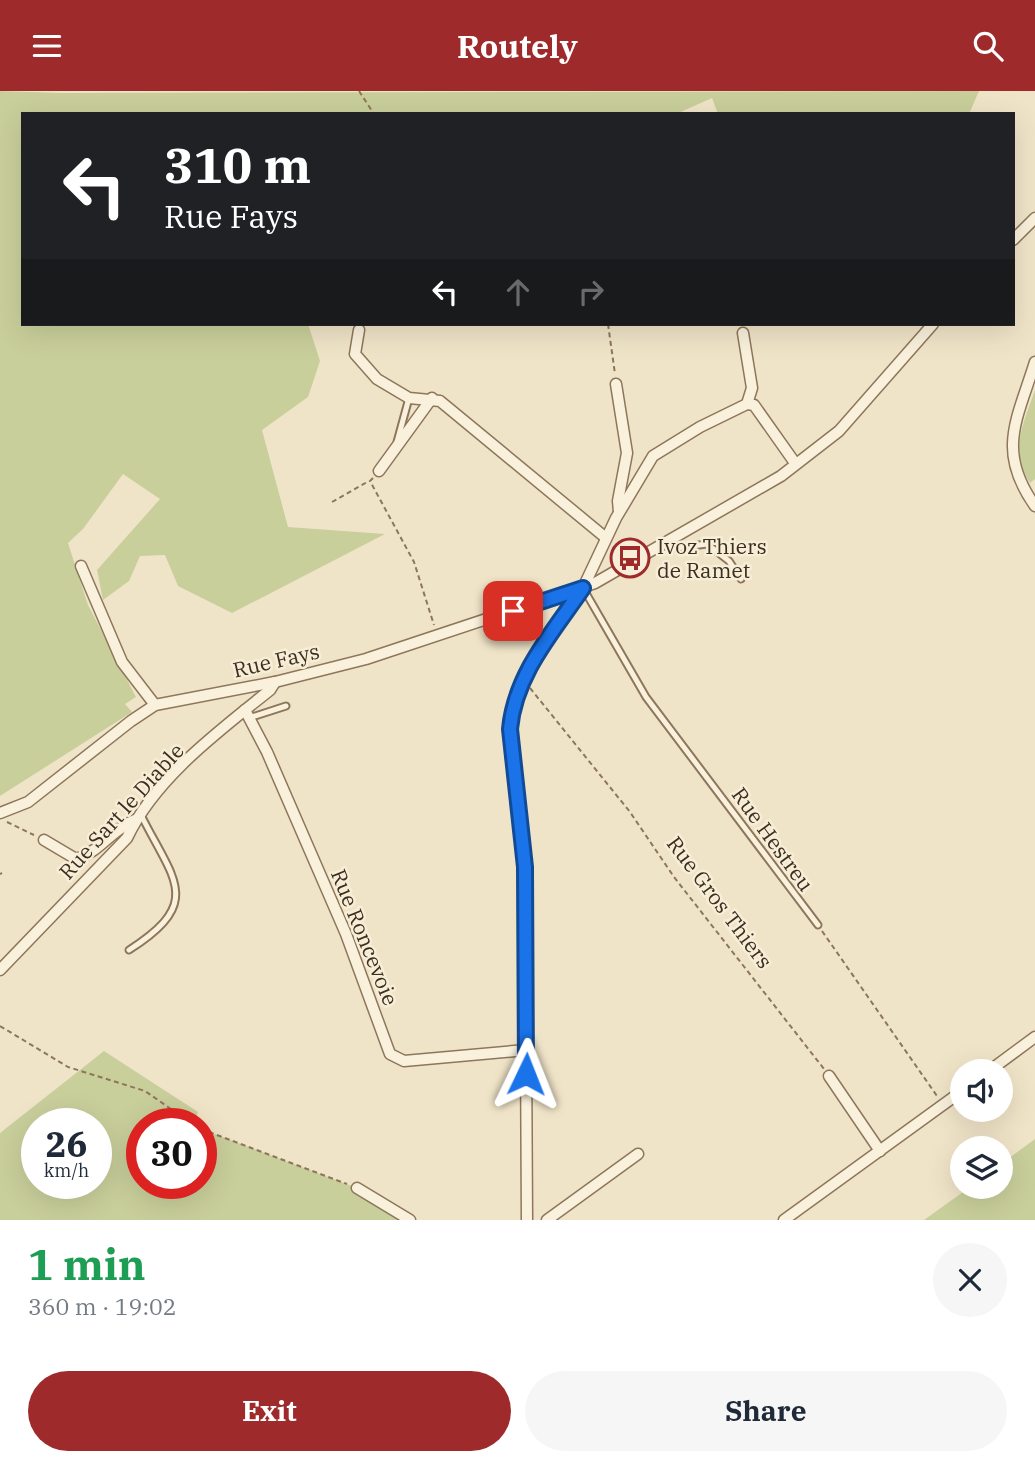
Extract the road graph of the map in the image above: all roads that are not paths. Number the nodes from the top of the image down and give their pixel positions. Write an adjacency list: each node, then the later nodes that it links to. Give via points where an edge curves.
1 (1035, 218): 2 (street)
2 (1015, 238)
3 (931, 326): 12 (street, Rue Fays, via 839,431)
4 (359, 330): 8 (street, via 355,354 377,379)
5 (743, 333): 10 (street, via 752,388)
6 (1035, 362): 14 (street, via 1011,451 1020,485)
7 (616, 384): 15 (street, via 627,453)
8 (409, 398): 9 (street); 11 (lane)
9 (432, 398): 11 (street); 16 (street)
10 (747, 404): 12 (street, via 754,405); 15 (street, via 653,457)
11 (397, 445): 13 (street)
12 (795, 463): 17 (street, Rue Fays, via 781,476)
13 (379, 471)
14 (1035, 506)
15 (620, 512): 16 (street)
16 (606, 538): 20 (street)
17 (668, 541): 19 (lane, via 676,548 707,544); 20 (street, Rue Fays)
18 (81, 566): 22 (street, via 122,662)
19 (741, 579)
20 (583, 588): 21 (street, Rue Fays, via 366,659); 28 (lane, Rue Hestreu, via 646,697); 32 (street, via 522,680 512,710 510,729 525,867)
21 (275, 682): 22 (street, Rue Fays); 24 (street, Rue Sart le Diable)
22 (155, 705): 25 (street, Rue Fays)
23 (286, 706): 24 (lane)
24 (247, 714): 26 (street, Rue Sart le Diable, via 172,777); 32 (street, Rue Roncevoie, via 346,934 390,1054 404,1061)
25 (3, 817)
26 (138, 817): 27 (street, via 91,854 76,859); 29 (lane, via 176,887 176,899 159,931); 30 (street, Rue Sart le Diable, via 127,838)
27 (44, 840)
28 (818, 925)
29 (129, 950)
30 (0, 970)
31 (1035, 1037): 33 (street)
32 (526, 1050): 40 (street)
33 (1005, 1059)
34 (829, 1076): 36 (street)
35 (950, 1100): 36 (street)
36 (880, 1151): 42 (street)
37 (638, 1154): 41 (street)
38 (357, 1188): 39 (street)
39 (411, 1220)
40 (527, 1220)
41 (547, 1220)
42 (784, 1220)

